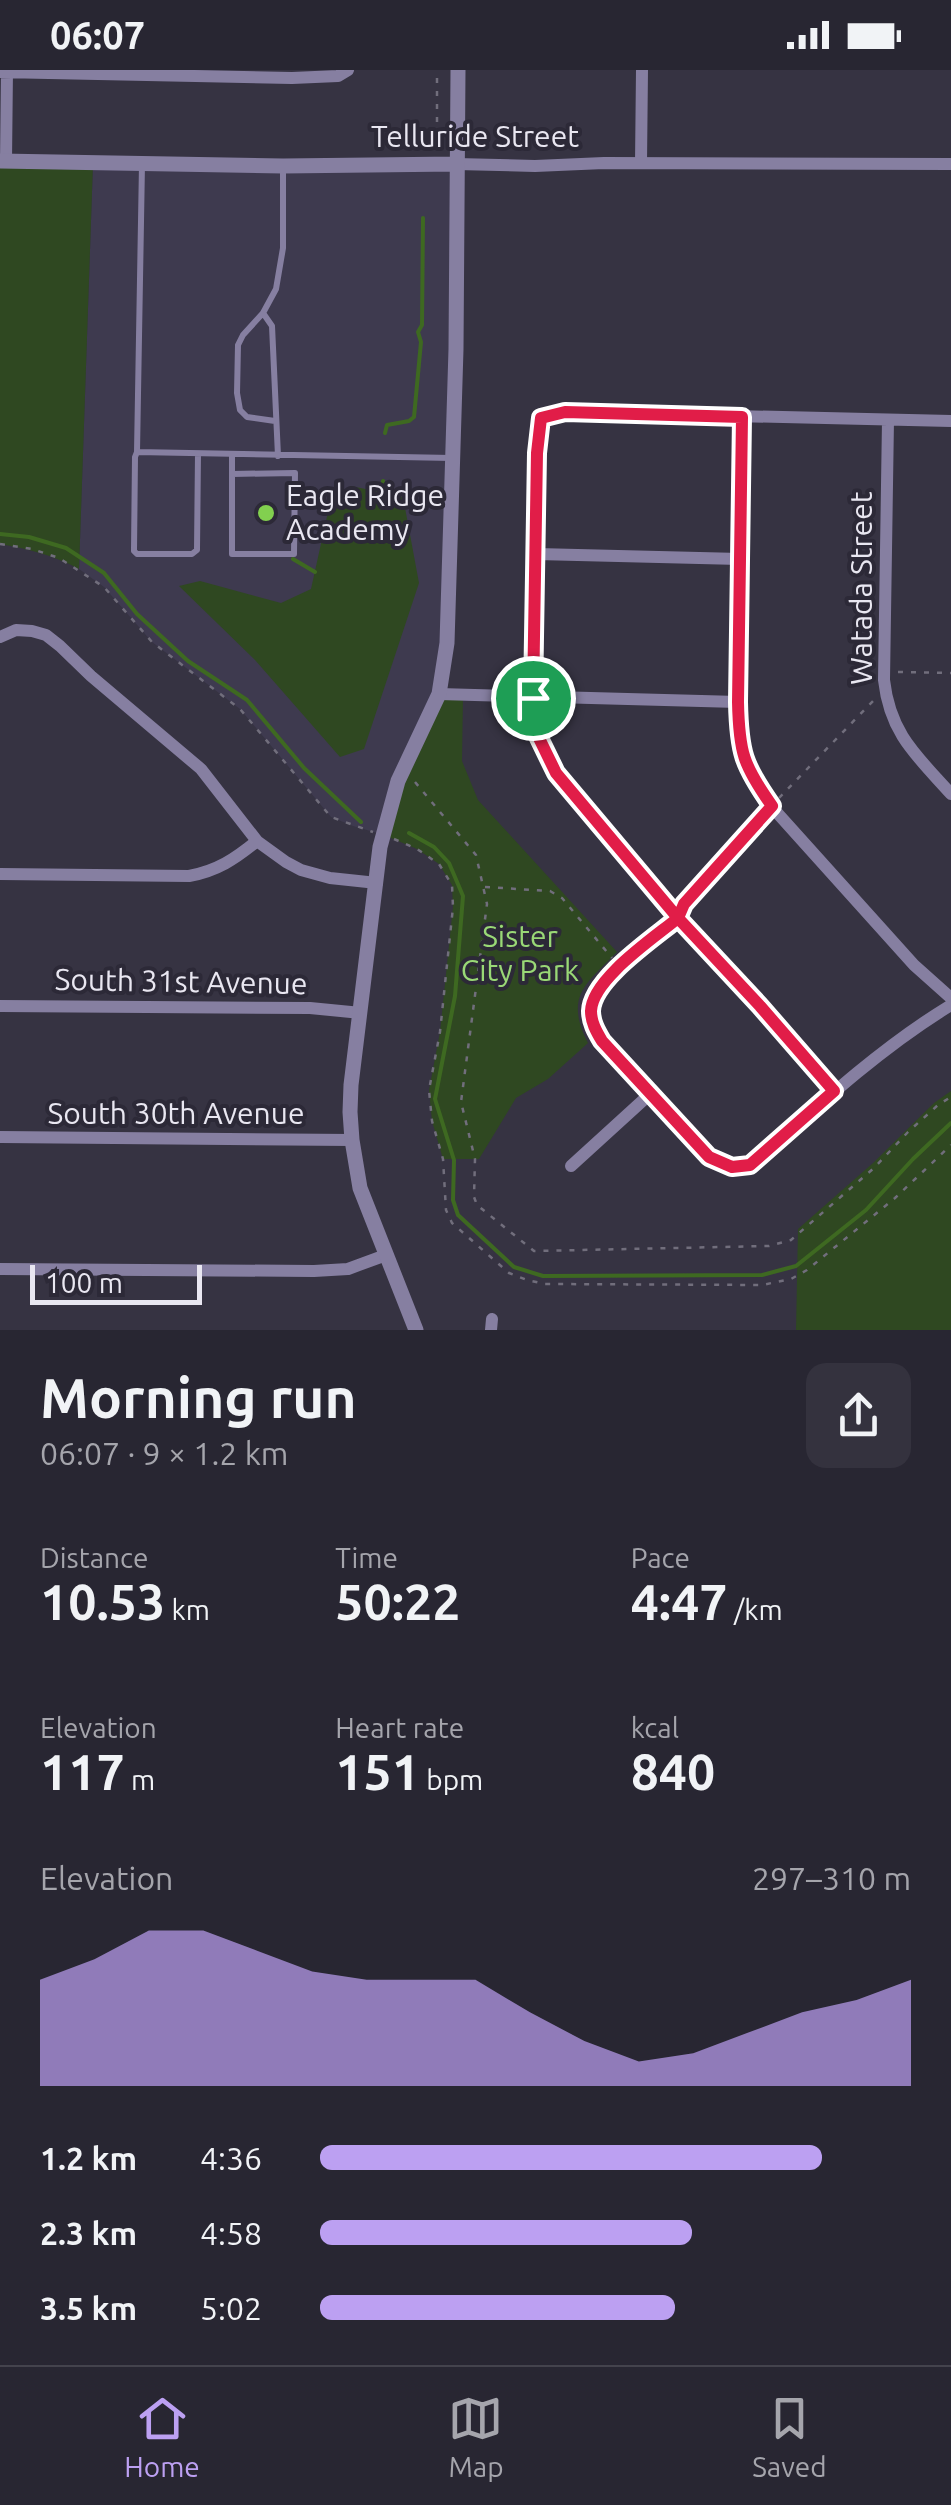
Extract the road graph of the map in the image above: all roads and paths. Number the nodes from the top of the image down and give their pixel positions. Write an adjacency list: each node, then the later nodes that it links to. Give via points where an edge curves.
1 (348, 70): 5 (street, via 292,78)
2 (437, 70): 11 (path)
3 (458, 70): 9 (street)
4 (642, 70): 7 (street)
5 (4, 71): 6 (street)
6 (3, 161): 8 (street, Telluride Street)
7 (641, 163): 9 (street, Telluride Street); 10 (street, Telluride Street)
8 (142, 164): 12 (street, Telluride Street); 18 (lane)
9 (456, 164): 11 (street, Telluride Street); 22 (street)
10 (951, 164)
11 (438, 165): 12 (street, Telluride Street)
12 (283, 166): 13 (lane, via 281,269)
13 (263, 313): 16 (lane, via 272,326); 16 (lane, via 238,345 237,393 247,416)
14 (742, 417): 15 (street); 25 (street, via 565,412 541,418); 26 (street)
15 (888, 420): 17 (street); 29 (street, Watada Street)
16 (275, 421): 21 (lane)
17 (951, 421)
18 (137, 452): 19 (lane); 19 (lane, via 137,554 197,550)
19 (198, 454): 20 (lane)
20 (232, 455): 21 (lane); 23 (lane)
21 (278, 456): 22 (lane)
22 (453, 458): 30 (street)
23 (232, 474): 23 (lane, via 232,554 294,554 295,473)
24 (0, 544): 36 (path, via 59,558 104,587 152,642 240,709 331,817)
25 (536, 554): 26 (street); 31 (street)
26 (740, 559): 32 (street)
27 (2, 636): 37 (street, via 32,630 60,646 201,769)
28 (951, 673): 29 (path, via 895,672)
29 (884, 680): 34 (street, Watada Street, via 888,708 904,740); 35 (path, via 874,699)
30 (439, 694): 31 (street); 36 (street, via 398,781)
31 (533, 698): 32 (street); 41 (street, via 538,736 556,773)
32 (738, 702): 35 (street, via 746,766)
33 (411, 778): 40 (path, via 476,855)
34 (951, 794)
35 (772, 806): 41 (path); 43 (street)
36 (384, 835): 39 (street); 51 (path, via 439,864 452,885 440,1032 428,1090 432,1121 452,1223 509,1273 545,1284 791,1279 896,1198)
37 (258, 841): 38 (street, via 222,867 189,876); 39 (street, via 316,875)
38 (0, 874)
39 (377, 883): 45 (street)
40 (484, 887): 42 (path, via 550,891 562,898); 48 (path, via 461,1102 475,1160 474,1197 534,1251 769,1246 791,1240)
41 (678, 918): 42 (street); 46 (street)
42 (620, 967): 47 (street, via 597,991 594,1028)
43 (951, 1002): 46 (street)
44 (0, 1006): 45 (street, South 31st Avenue)
45 (360, 1012): 50 (street)
46 (834, 1091): 47 (street, via 757,1161 741,1167 709,1157)
47 (650, 1094): 52 (street)
48 (951, 1096)
49 (0, 1137): 50 (street, South 30th Avenue)
50 (352, 1140): 53 (street, via 360,1188)
51 (951, 1145)
52 (571, 1166)
53 (386, 1255): 54 (street, via 348,1269); 55 (street)
54 (0, 1269)
55 (416, 1330)

